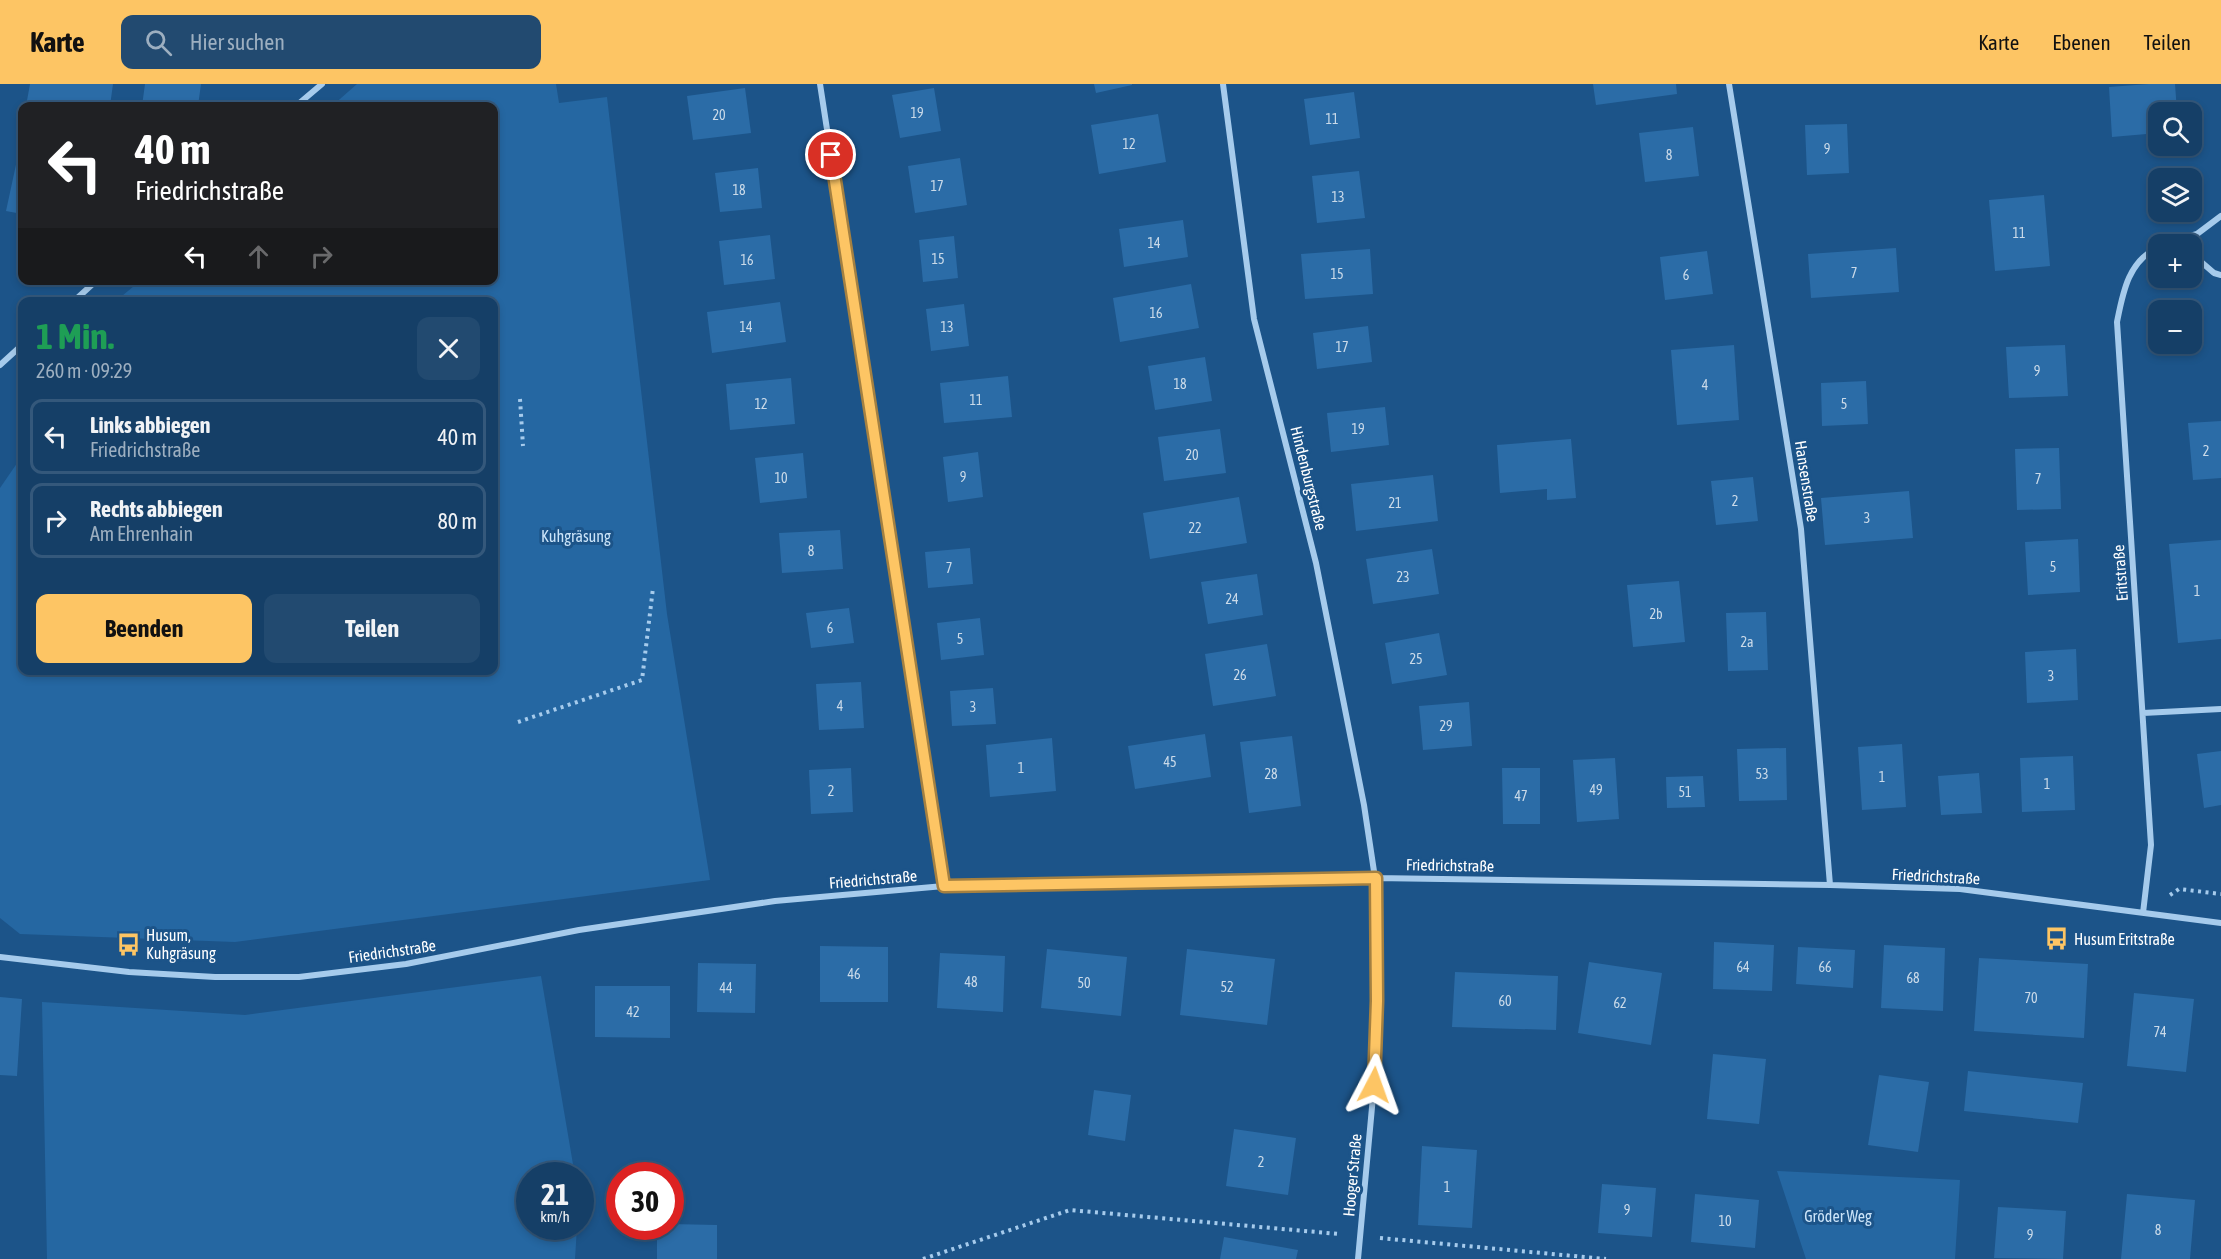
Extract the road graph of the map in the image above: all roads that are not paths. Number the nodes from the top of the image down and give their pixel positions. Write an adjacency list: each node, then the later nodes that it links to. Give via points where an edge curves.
1 (322, 84): 5 (street)
2 (820, 84): 19 (street)
3 (1223, 84): 17 (street, Hindenburgstraße, via 1254,319 1317,563)
4 (1729, 84): 18 (street, Hansenstraße, via 1801,529)
5 (301, 102)
6 (2221, 216): 7 (street)
7 (2197, 234)
8 (2148, 252): 16 (street, Eritstraße, via 2134,267 2124,287 2117,322)
9 (2202, 263): 10 (street)
10 (2221, 275)
11 (92, 285): 12 (street)
12 (78, 297)
13 (18, 349): 14 (street)
14 (0, 365)
15 (2221, 709): 16 (street)
16 (2143, 713): 20 (street, Eritstraße, via 2151,845)
17 (1376, 878): 18 (street, Friedrichstraße); 19 (street, Friedrichstraße); 23 (street, Hooger Straße, via 1376,1064)
18 (1830, 885): 20 (street, Friedrichstraße, via 1960,889)
19 (944, 886): 22 (street, Friedrichstraße, via 775,901 579,930 406,964 298,977 129,972)
20 (2143, 913): 21 (street, Friedrichstraße)
21 (2221, 923)
22 (0, 957)
23 (1358, 1259)

